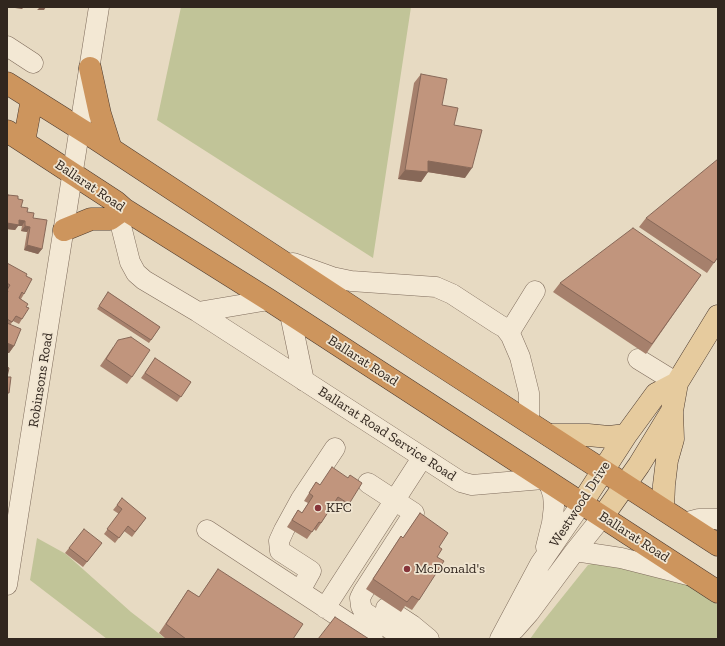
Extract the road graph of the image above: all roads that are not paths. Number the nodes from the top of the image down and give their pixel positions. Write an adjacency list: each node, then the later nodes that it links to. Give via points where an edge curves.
1 (99, 7): 4 (street)
2 (7, 46): 3 (street)
3 (33, 63)
4 (90, 68): 7 (street); 9 (highway)
5 (7, 83): 6 (highway)
6 (32, 99): 7 (highway); 8 (highway)
7 (80, 130): 9 (highway); 10 (street, Robinsons Road)
8 (13, 140): 10 (highway, Ballarat Road)
9 (111, 149): 13 (highway)
10 (73, 174): 11 (highway, Ballarat Road); 12 (street, Robinsons Road)
11 (124, 209): 12 (highway, via 110,219 91,219); 15 (highway, Ballarat Road); 16 (street, Ballarat Road Service Road, via 121,226 134,270 144,280)
12 (64, 230): 44 (street, Robinsons Road)
13 (275, 256): 19 (street, via 338,279 442,289); 24 (highway)
14 (535, 291): 19 (street)
15 (269, 300): 16 (street); 17 (highway, Ballarat Road)
16 (198, 312): 21 (street, Ballarat Road Service Road)
17 (290, 314): 21 (street, Ballarat Road Service Road); 30 (highway, Ballarat Road)
18 (718, 316): 22 (main road, Westwood Drive)
19 (509, 333): 24 (street, via 518,352 528,387)
20 (638, 359): 22 (street)
21 (304, 381): 28 (street, Ballarat Road Service Road)
22 (677, 383): 23 (main road, Westwood Drive); 26 (main road, Westwood Drive, via 656,394)
23 (672, 411): 32 (main road, Westwood Drive, via 639,465); 35 (main road, via 673,439 666,466)
24 (529, 422): 25 (highway)
25 (550, 435): 26 (main road); 29 (highway)
26 (626, 435): 29 (main road, Westwood Drive)
27 (335, 448): 45 (street, via 301,498 279,542 280,551 311,571)
28 (422, 458): 30 (street, Ballarat Road Service Road, via 461,482 472,485); 33 (street)
29 (603, 469): 32 (highway); 34 (main road, Westwood Drive)
30 (546, 481): 34 (highway, Ballarat Road); 42 (street, via 554,506 549,537)
31 (368, 484): 33 (street)
32 (624, 484): 35 (highway); 36 (main road, Westwood Drive)
33 (395, 500): 47 (street); 49 (street, via 414,513 360,598 361,606 364,612 396,632 406,632)
34 (582, 503): 36 (highway, Ballarat Road); 42 (street, Westwood Drive)
35 (663, 509): 38 (highway)
36 (603, 516): 41 (street, Westwood Drive); 43 (highway, Ballarat Road)
37 (718, 519): 38 (street)
38 (684, 522): 40 (highway)
39 (207, 530): 45 (street)
40 (718, 545)
41 (575, 550): 43 (street, via 621,558); 53 (street, Westwood Drive, via 529,613)
42 (540, 564): 52 (street, Westwood Drive)
43 (695, 577): 46 (highway, Ballarat Road)
44 (7, 585)
45 (300, 591): 47 (street)
46 (718, 592)
47 (325, 608): 50 (street)
48 (386, 608): 49 (street)
49 (412, 625): 51 (street)
50 (373, 639)
51 (429, 639)
52 (500, 639)
53 (506, 639)

